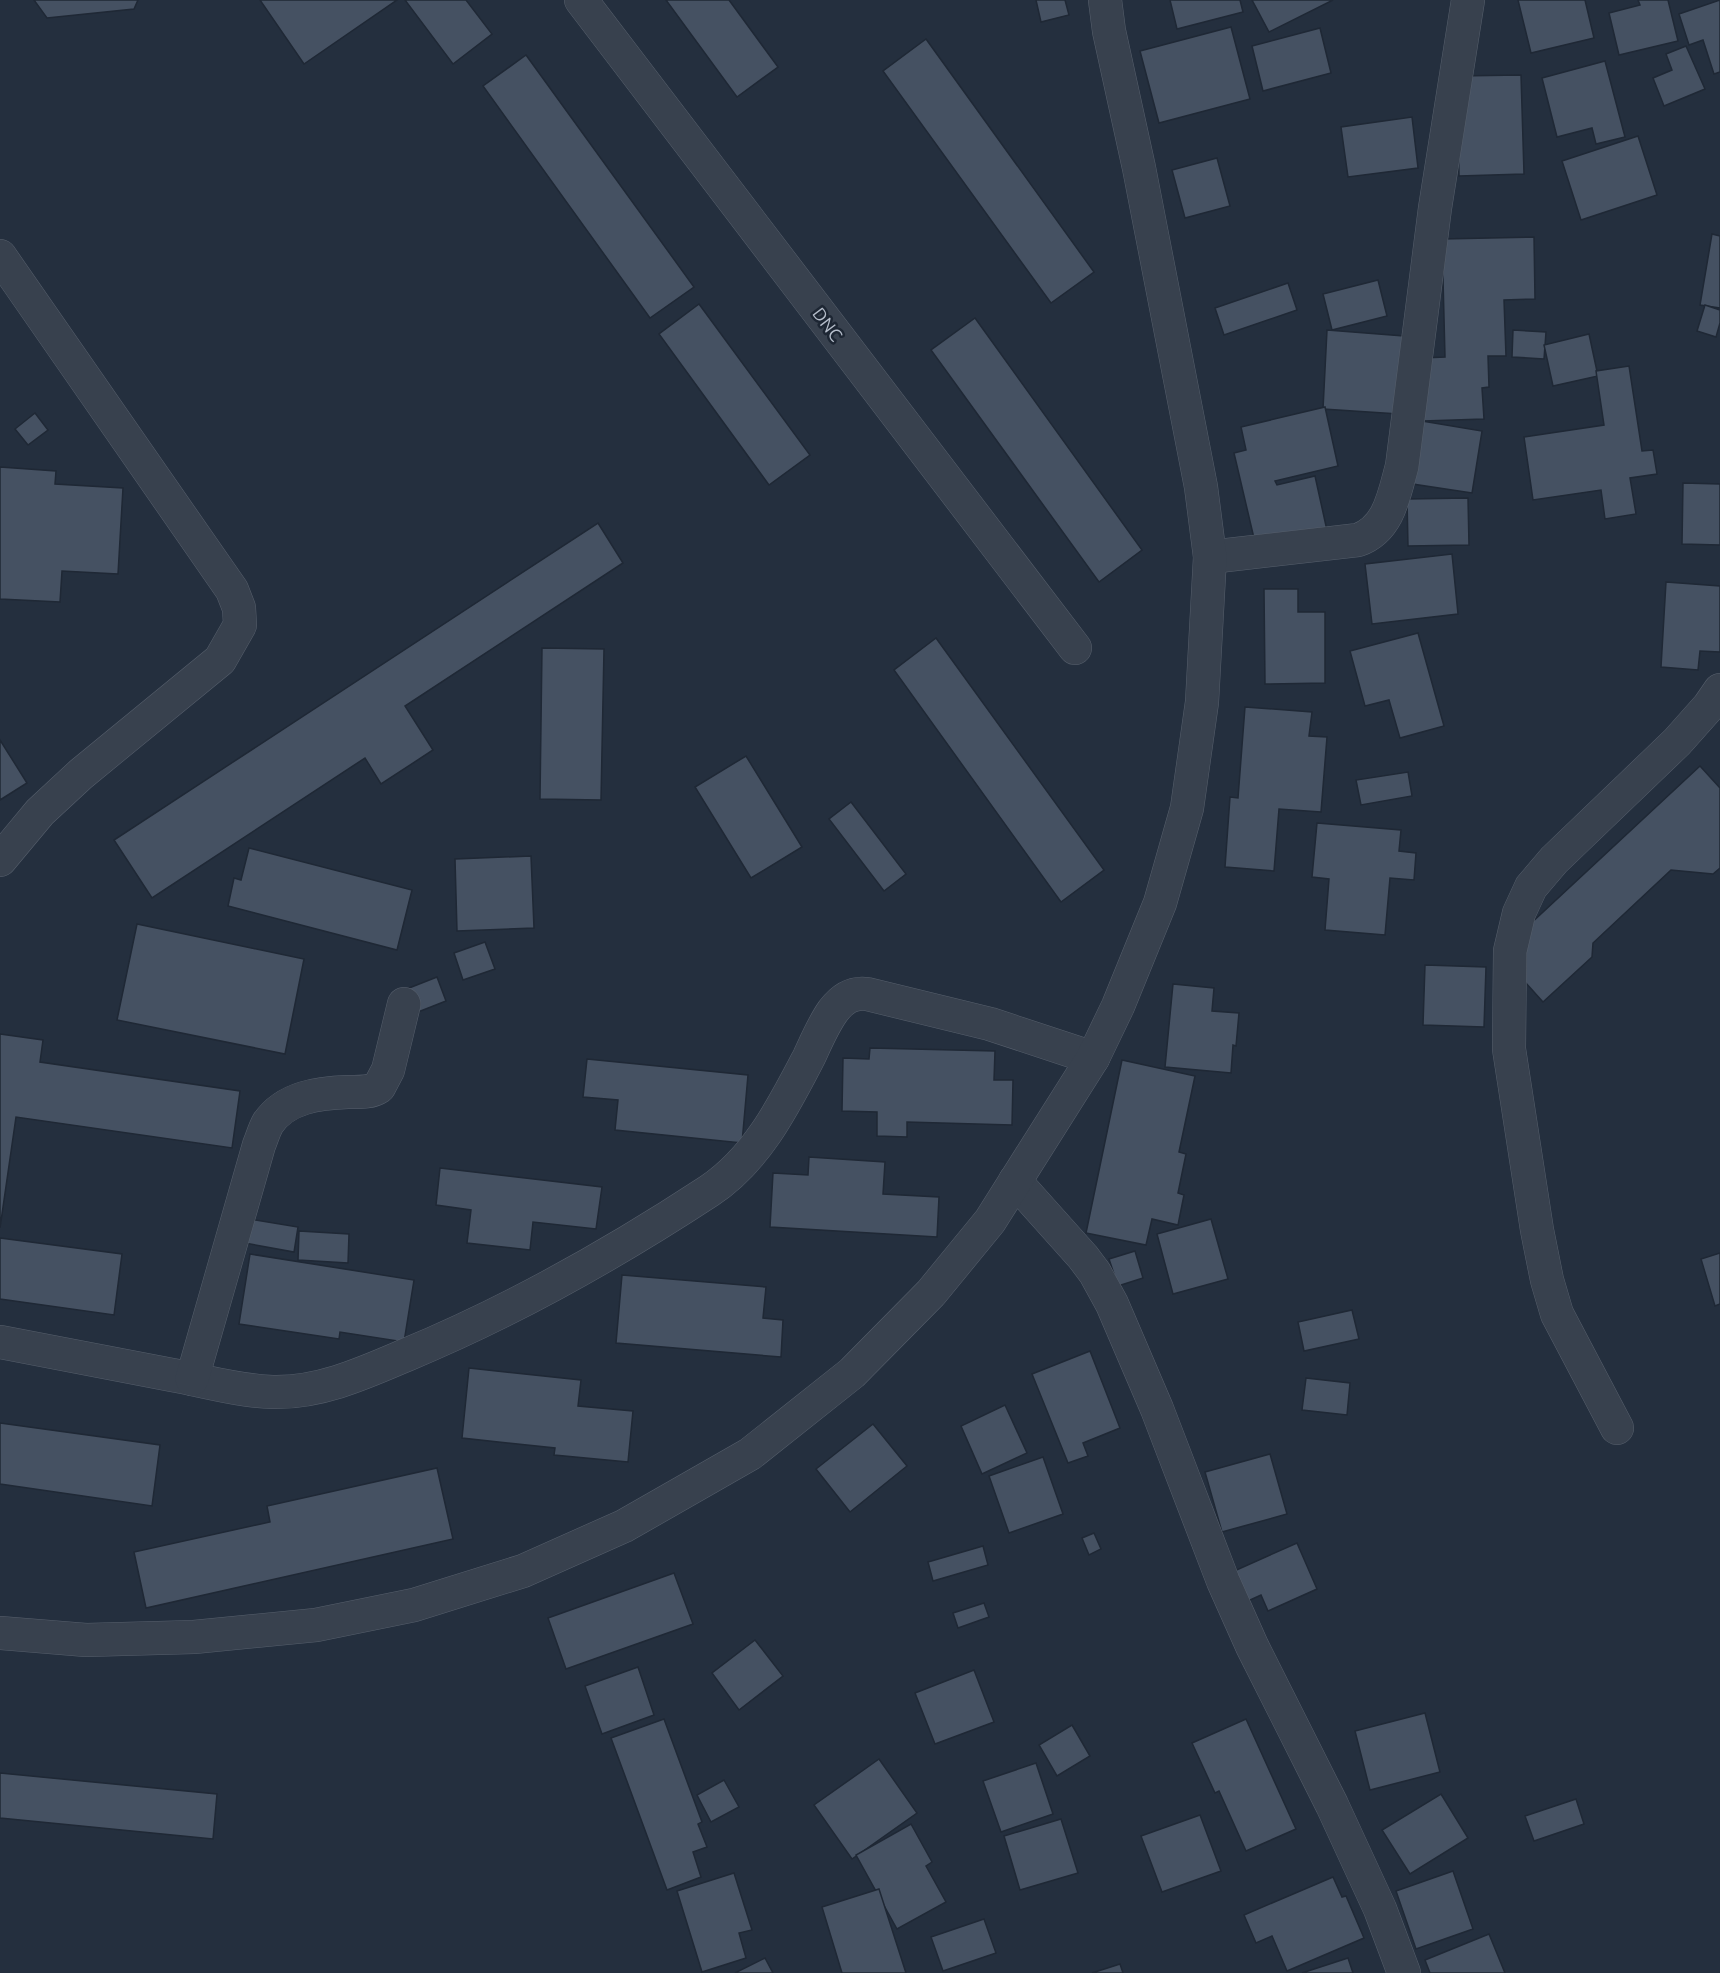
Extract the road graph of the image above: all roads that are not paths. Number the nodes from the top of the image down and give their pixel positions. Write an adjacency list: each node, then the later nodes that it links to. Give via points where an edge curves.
1 (581, 0): 6 (street, DNC)
2 (1105, 0): 5 (street, via 1201,487)
3 (1468, 0): 5 (street, via 1435,208 1402,466 1385,518 1369,536 1345,543)
4 (0, 256): 8 (street, via 232,590 240,625 220,660 81,774 40,812)
5 (1210, 556): 10 (street, via 1202,702 1188,808 1160,903)
6 (1075, 648)
7 (1720, 690): 14 (street, via 1677,742 1531,887 1519,913 1510,951 1509,1050 1547,1280 1557,1314)
8 (0, 860)
9 (404, 1004): 13 (street, via 388,1070 379,1087 368,1092 302,1098 280,1110 267,1125)
10 (1093, 1058): 11 (street); 13 (street, via 990,1024 867,994 848,996 832,1012 779,1114 734,1172 645,1232 543,1290 433,1344 358,1375 322,1386 273,1392)
11 (1016, 1181): 15 (street, via 990,1221 931,1293 852,1373 750,1454 594,1540 522,1571 414,1605 316,1625 194,1637 86,1640); 16 (street, via 1083,1257 1112,1304 1233,1603 1332,1805 1380,1909)
12 (0, 1342): 13 (street)
13 (192, 1379)
14 (1617, 1428)
15 (0, 1633)
16 (1404, 1973)

